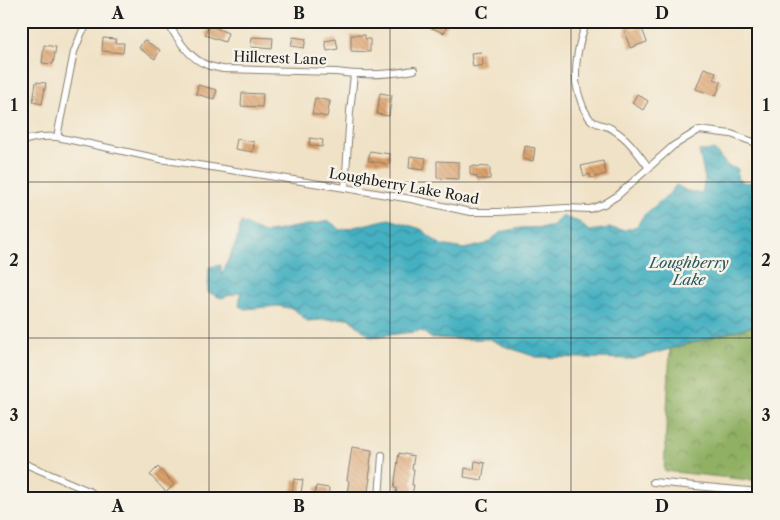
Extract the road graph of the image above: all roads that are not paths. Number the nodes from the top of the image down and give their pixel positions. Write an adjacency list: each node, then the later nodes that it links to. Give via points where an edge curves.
1 (90, 21): 6 (street, via 74,52)
2 (166, 21): 5 (street, Hillcrest Lane, via 182,45 206,65 223,69)
3 (588, 21): 9 (street, via 580,43 575,74 579,96 590,119 611,128 630,143)
4 (414, 70): 5 (street, Hillcrest Lane)
5 (354, 74): 10 (street)
6 (57, 137): 7 (street, Loughberry Lake Road, via 44,136); 10 (street, Loughberry Lake Road, via 160,159)
7 (21, 142)
8 (759, 144): 9 (street, Loughberry Lake Road, via 731,134 699,130 673,146)
9 (649, 168): 10 (street, Loughberry Lake Road, via 617,196 590,209 470,212)
10 (346, 188)
11 (382, 455): 16 (street)
12 (21, 462): 14 (street)
13 (653, 482): 15 (street)
14 (91, 492)
15 (759, 492)
16 (379, 499)

